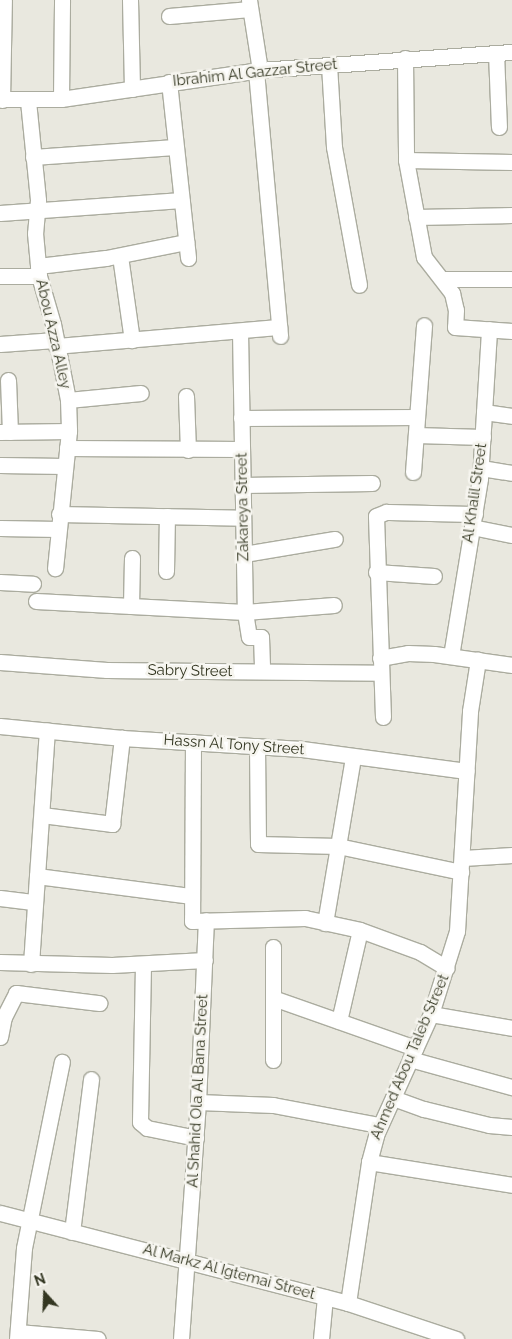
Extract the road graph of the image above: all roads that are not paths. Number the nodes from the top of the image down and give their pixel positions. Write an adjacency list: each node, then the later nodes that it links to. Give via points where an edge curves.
1 (4, 0): 14 (street)
2 (62, 0): 13 (street)
3 (130, 0): 12 (street)
4 (250, 5): 5 (street); 10 (street)
5 (170, 16)
6 (512, 52): 7 (street, Ibrahim Al Gazzar Street)
7 (496, 53): 8 (street, Ibrahim Al Gazzar Street); 16 (street)
8 (405, 58): 9 (street, Ibrahim Al Gazzar Street); 19 (street)
9 (329, 65): 10 (street, Ibrahim Al Gazzar Street); 33 (street, via 334,147)
10 (258, 71): 11 (street, Ibrahim Al Gazzar Street); 36 (street, via 279,331)
11 (169, 82): 12 (street, Ibrahim Al Gazzar Street); 17 (street)
12 (132, 89): 13 (street, Ibrahim Al Gazzar Street)
13 (61, 99): 15 (street, Ibrahim Al Gazzar Street)
14 (1, 100): 15 (street, Ibrahim Al Gazzar Street)
15 (28, 101): 18 (street, Abou Azza Alley)
16 (499, 126)
17 (175, 147): 18 (street); 21 (street)
18 (33, 157): 22 (street, Abou Azza Alley)
19 (406, 160): 20 (street); 25 (street)
20 (512, 162)
21 (182, 200): 22 (street); 26 (street)
22 (36, 211): 23 (street); 29 (street, Abou Azza Alley)
23 (0, 213)
24 (512, 214): 25 (street)
25 (416, 217): 31 (street, via 424,257)
26 (186, 242): 27 (street); 28 (street)
27 (120, 256): 29 (street); 38 (street)
28 (188, 258)
29 (38, 271): 30 (street); 39 (street, Abou Azza Alley)
30 (0, 276)
31 (443, 279): 32 (street); 35 (street, via 452,293 455,327)
32 (512, 279)
33 (359, 285)
34 (424, 325): 47 (street)
35 (489, 329): 37 (street); 45 (street, Al Khalil Street)
36 (240, 331): 38 (street); 48 (street, Zakareya Street)
37 (512, 331)
38 (132, 340): 39 (street)
39 (56, 343): 40 (street); 44 (street, Abou Azza Alley)
40 (0, 344)
41 (8, 380): 50 (street)
42 (141, 393): 44 (street)
43 (186, 396): 55 (street)
44 (68, 400): 49 (street, Abou Azza Alley)
45 (484, 412): 46 (street); 52 (street, Al Khalil Street)
46 (512, 416)
47 (417, 417): 48 (street); 51 (street)
48 (241, 418): 54 (street, Zakareya Street)
49 (69, 431): 50 (street); 53 (street, Abou Azza Alley)
50 (5, 432)
51 (416, 435): 52 (street); 59 (street)
52 (483, 437): 58 (street, Al Khalil Street)
53 (67, 448): 55 (street); 57 (street, Abou Azza Alley)
54 (242, 449): 55 (street); 62 (street, Zakareya Street)
55 (188, 450)
56 (0, 465): 57 (street)
57 (64, 466): 66 (street, Abou Azza Alley)
58 (480, 468): 60 (street); 65 (street, Al Khalil Street)
59 (413, 472)
60 (512, 473)
61 (372, 483): 62 (street)
62 (242, 485): 64 (street, Zakareya Street)
63 (167, 516): 64 (street); 66 (street); 73 (street)
64 (243, 518): 70 (street, Zakareya Street)
65 (474, 521): 68 (street); 74 (street, via 380,512 374,521); 82 (street, Al Khalil Street, via 461,577)
66 (59, 522): 67 (street); 72 (street, Abou Azza Alley)
67 (0, 528)
68 (512, 535)
69 (335, 539): 70 (street)
70 (244, 554): 81 (street, Zakareya Street)
71 (132, 558): 80 (street)
72 (55, 568)
73 (166, 570)
74 (376, 572): 75 (street); 86 (street)
75 (434, 576)
76 (0, 582): 77 (street)
77 (33, 584)
78 (36, 601): 80 (street)
79 (334, 605): 81 (street)
80 (131, 606): 81 (street)
81 (245, 612): 87 (street, Zakareya Street, via 249,637 261,637)
82 (450, 656): 83 (street, Sabry Street); 86 (street, Sabry Street, via 408,653)
83 (478, 660): 85 (street, Sabry Street); 95 (street, Ahmed Abou Taleb Street, via 470,711)
84 (0, 662): 87 (street, Sabry Street, via 107,670)
85 (512, 665)
86 (381, 666): 87 (street, Sabry Street); 88 (street)
87 (262, 671)
88 (383, 716)
89 (0, 726): 90 (street, Hassn Al Tony Street)
90 (48, 731): 91 (street, Hassn Al Tony Street); 96 (street)
91 (122, 738): 92 (street, Hassn Al Tony Street); 96 (street, via 112,824)
92 (193, 742): 93 (street, Hassn Al Tony Street); 101 (street)
93 (256, 746): 94 (street, Hassn Al Tony Street, via 302,748); 97 (street, via 258,844)
94 (353, 757): 95 (street, Hassn Al Tony Street); 97 (street)
95 (467, 770): 99 (street, Ahmed Abou Taleb Street)
96 (42, 815): 100 (street)
97 (338, 846): 99 (street); 105 (street)
98 (512, 855): 99 (street)
99 (462, 865): 112 (street, Ahmed Abou Taleb Street, via 456,931)
100 (37, 876): 101 (street); 103 (street)
101 (192, 896): 104 (street, via 192,921)
102 (0, 898): 103 (street)
103 (35, 902): 110 (street)
104 (206, 920): 105 (street, via 275,918); 108 (street, Al Shahid Ola Al Bana Street)
105 (325, 922): 106 (street)
106 (360, 930): 112 (street, via 420,952); 116 (street)
107 (273, 947): 113 (street)
108 (205, 960): 111 (street); 125 (street, Al Shahid Ola Al Bana Street)
109 (0, 962): 110 (street)
110 (31, 964): 111 (street)
111 (143, 965): 128 (street, via 140,1122 147,1128)
112 (447, 968): 115 (street, Ahmed Abou Taleb Street)
113 (273, 998): 116 (street); 120 (street)
114 (99, 1003): 118 (street, via 16,993 4,1017)
115 (431, 1014): 117 (street); 119 (street, Ahmed Abou Taleb Street)
116 (339, 1021): 119 (street)
117 (512, 1028)
118 (0, 1036)
119 (413, 1054): 123 (street); 124 (street, Ahmed Abou Taleb Street)
120 (273, 1060)
121 (62, 1062): 132 (street)
122 (91, 1079): 133 (street)
123 (512, 1087)
124 (393, 1098): 126 (street, Ahmed Abou Taleb Street); 127 (street, via 424,1110)
125 (198, 1102): 126 (street, via 273,1105); 128 (street, Al Shahid Ola Al Bana Street)
126 (379, 1125): 129 (street, Ahmed Abou Taleb Street)
127 (512, 1128)
128 (196, 1138): 134 (street, Al Shahid Ola Al Bana Street)
129 (369, 1162): 130 (street); 136 (street, Ahmed Abou Taleb Street)
130 (512, 1185)
131 (0, 1213): 132 (street, Al Markz Al Igtemai Street)
132 (31, 1221): 133 (street, Al Markz Al Igtemai Street); 137 (street, via 20,1276)
133 (72, 1232): 134 (street, Al Markz Al Igtemai Street)
134 (188, 1262): 135 (street, Al Markz Al Igtemai Street); 139 (street, Al Shahid Ola Al Bana Street)
135 (325, 1297): 136 (street, Al Markz Al Igtemai Street); 140 (street)
136 (348, 1303): 141 (street, Al Markz Al Igtemai Street)
137 (17, 1336): 138 (street)
138 (98, 1339)
139 (181, 1339)
140 (321, 1339)
141 (456, 1339)

